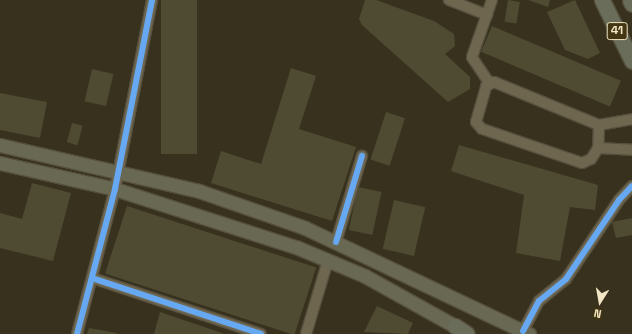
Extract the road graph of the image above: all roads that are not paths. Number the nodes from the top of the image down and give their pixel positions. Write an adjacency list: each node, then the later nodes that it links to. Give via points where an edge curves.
1 (152, 0): 17 (street)
2 (449, 0): 7 (street)
3 (492, 0): 7 (street)
4 (602, 0): 8 (highway, 41)
5 (630, 0): 6 (highway, 41)
6 (632, 4)
7 (487, 15): 9 (street, via 472,57)
8 (632, 61)
9 (490, 84): 11 (street, via 494,82); 13 (street, via 486,86 476,122 482,129 582,163 591,159)
10 (632, 119): 11 (street)
11 (599, 125): 13 (street)
12 (0, 146): 17 (main road)
13 (598, 148): 14 (street)
14 (632, 150)
15 (362, 156): 20 (street)
16 (0, 164): 19 (main road)
17 (118, 171): 19 (street); 20 (main road, via 199,191)
18 (632, 186): 24 (street, via 619,200 566,279 539,301)
19 (114, 189): 21 (main road, via 193,212); 22 (street)
20 (336, 242): 24 (main road)
21 (328, 260): 23 (main road, via 365,276); 27 (street)
22 (92, 278): 25 (street); 26 (street)
23 (455, 326): 28 (highway)
24 (526, 333)
25 (77, 334)
26 (261, 334)
27 (306, 334)
28 (468, 334)

